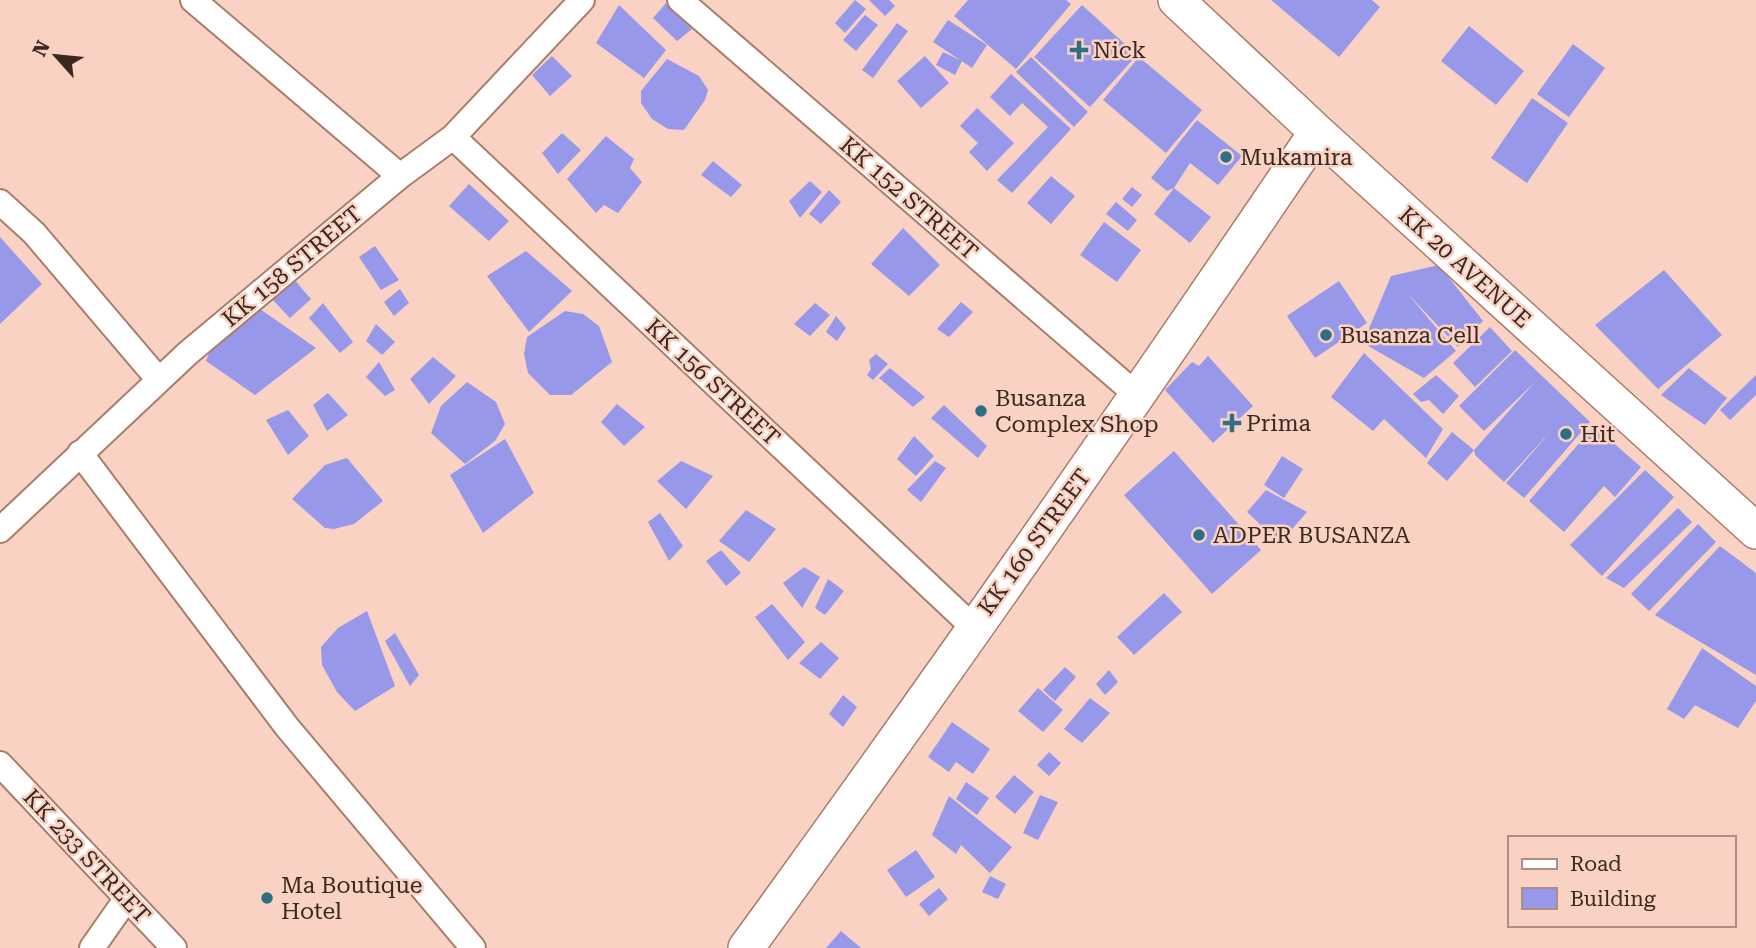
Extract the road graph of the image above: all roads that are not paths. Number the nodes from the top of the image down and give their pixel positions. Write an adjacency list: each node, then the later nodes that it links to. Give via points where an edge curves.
1 (193, 0): 7 (street)
2 (582, 0): 6 (street, KK 158 STREET)
3 (680, 0): 10 (street, KK 152 STREET)
4 (1176, 0): 5 (main road, KK 20 AVENUE)
5 (1317, 132): 10 (main road, KK 160 STREET); 13 (main road, KK 20 AVENUE)
6 (453, 137): 7 (street, KK 158 STREET); 14 (street, KK 156 STREET)
7 (400, 176): 9 (street, KK 158 STREET)
8 (0, 202): 9 (street, via 34,233)
9 (159, 380): 11 (street, KK 158 STREET)
10 (1138, 396): 14 (main road, KK 160 STREET)
11 (80, 453): 12 (street, KK 158 STREET); 19 (street, via 287,727)
12 (0, 530)
13 (1756, 531)
14 (973, 627): 20 (main road, KK 160 STREET, via 887,755)
15 (0, 764): 16 (street, KK 233 STREET)
16 (127, 898): 17 (street); 18 (street, KK 233 STREET)
17 (92, 948)
18 (174, 948)
19 (473, 948)
20 (746, 948)

